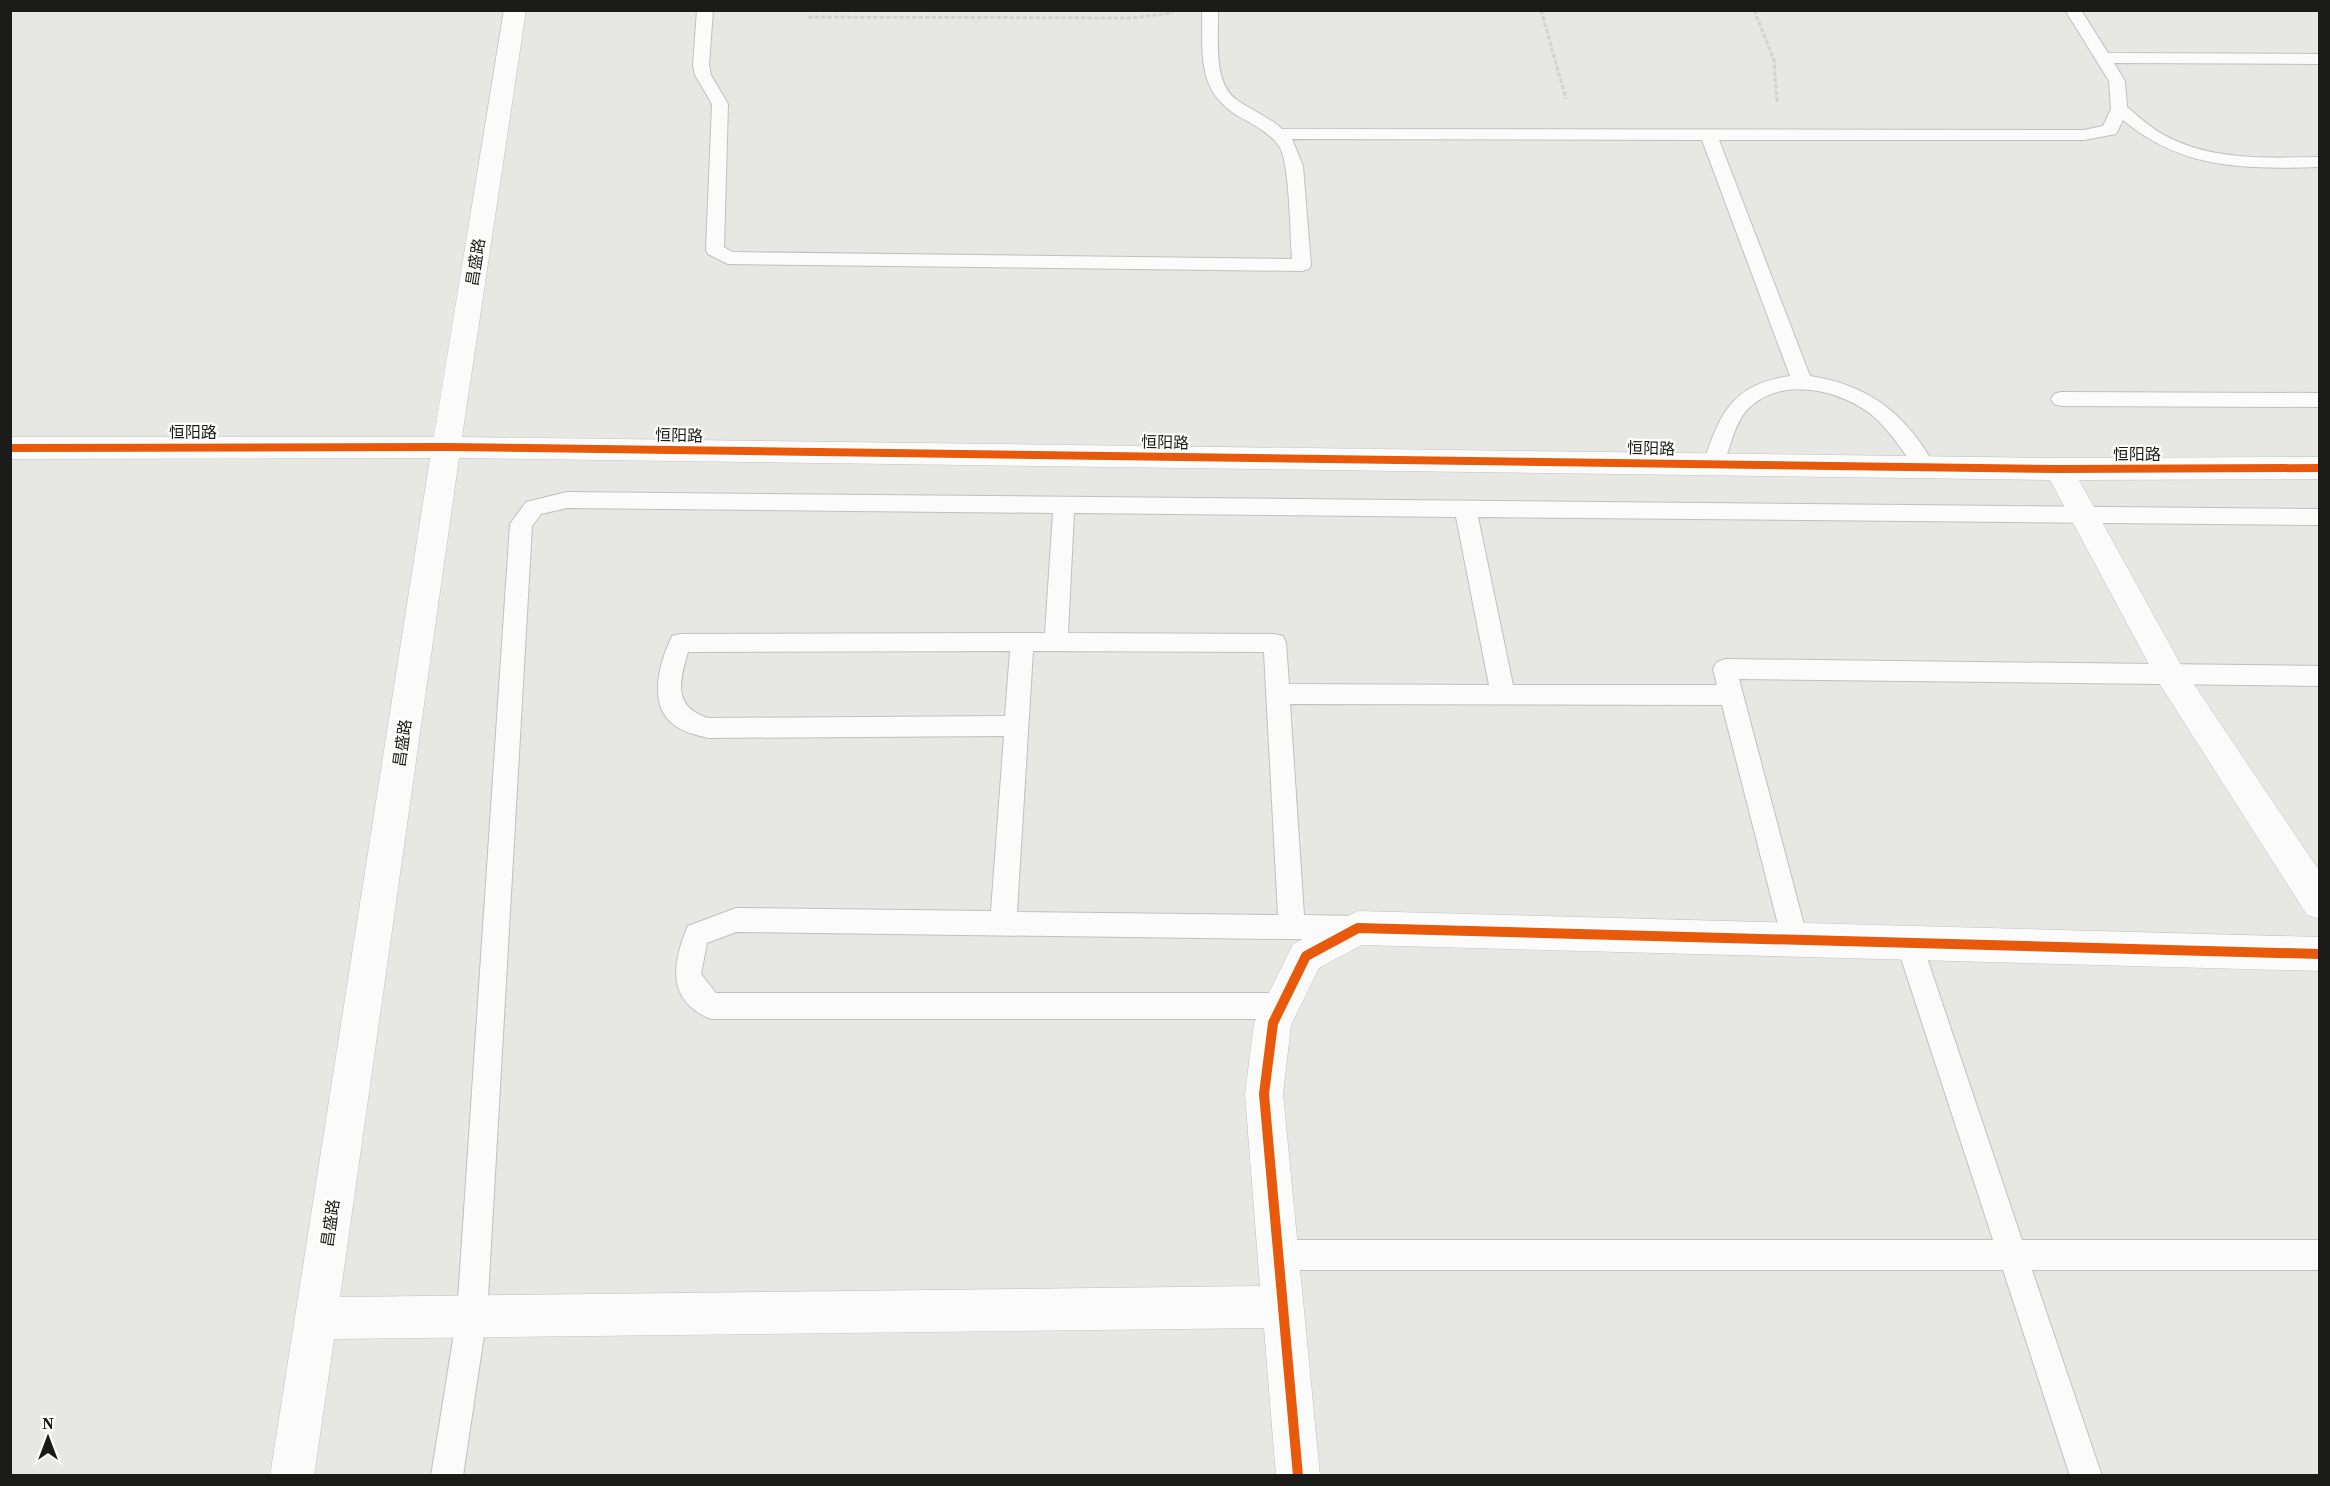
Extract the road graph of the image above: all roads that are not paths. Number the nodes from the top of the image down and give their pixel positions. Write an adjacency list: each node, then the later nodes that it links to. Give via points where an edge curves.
1 (515, 10): 14 (street, 昌盛路)
2 (705, 10): 8 (lane, via 701,65 720,104 715,250 728,258 1302,266 1294,166 1288,145)
3 (1210, 10): 8 (lane, via 1211,65 1216,84 1228,102)
4 (2073, 10): 5 (lane)
5 (2103, 58): 6 (lane); 7 (lane, via 2117,81)
6 (2319, 59)
7 (2119, 109): 9 (lane, via 2110,130 2084,135); 10 (lane, via 2158,138 2193,154 2243,163)
8 (1277, 135): 9 (lane)
9 (1709, 135): 11 (lane)
10 (2319, 162)
11 (1802, 382): 16 (lane, via 1772,387 1746,399 1729,419); 17 (lane, via 1840,388 1873,405)
12 (2061, 399): 13 (lane)
13 (2319, 400)
14 (446, 447): 15 (street, 恒阳路); 16 (street, 恒阳路); 45 (street, 昌盛路)
15 (10, 448)
16 (1713, 464): 17 (street, 恒阳路)
17 (1926, 468): 19 (street, 恒阳路)
18 (2319, 468): 19 (street, 恒阳路)
19 (2059, 469): 22 (street)
20 (1064, 505): 21 (lane); 25 (lane); 44 (lane, via 567,500 534,508 521,524)
21 (1466, 508): 22 (lane); 29 (lane)
22 (2084, 514): 23 (lane); 26 (street)
23 (2319, 517)
24 (1022, 642): 25 (lane); 31 (lane); 31 (lane, via 680,643 674,658 670,701 680,716 708,728)
25 (1056, 642): 28 (lane, via 1275,643)
26 (2170, 674): 27 (lane); 30 (lane, via 1725,669); 32 (street)
27 (2319, 676)
28 (1277, 694): 29 (lane); 34 (lane)
29 (1503, 695): 30 (lane)
30 (1731, 695): 36 (lane)
31 (1016, 726): 33 (lane)
32 (2319, 903)
33 (1003, 923): 34 (lane); 39 (lane, via 736,920 697,935 686,966 693,992 711,1006)
34 (1292, 927): 35 (lane)
35 (1358, 928): 36 (street); 39 (street, via 1306,956)
36 (1795, 940): 37 (street)
37 (1909, 943): 38 (street); 41 (lane)
38 (2319, 954)
39 (1282, 1006): 40 (street, via 1273,1023 1264,1094)
40 (1278, 1255): 41 (lane); 43 (street)
41 (2012, 1255): 42 (lane); 49 (lane)
42 (2319, 1255)
43 (1283, 1306): 44 (street); 48 (street)
44 (472, 1315): 45 (street); 47 (lane)
45 (316, 1318): 46 (street, 昌盛路)
46 (292, 1476)
47 (447, 1476)
48 (1298, 1476)
49 (2086, 1476)

